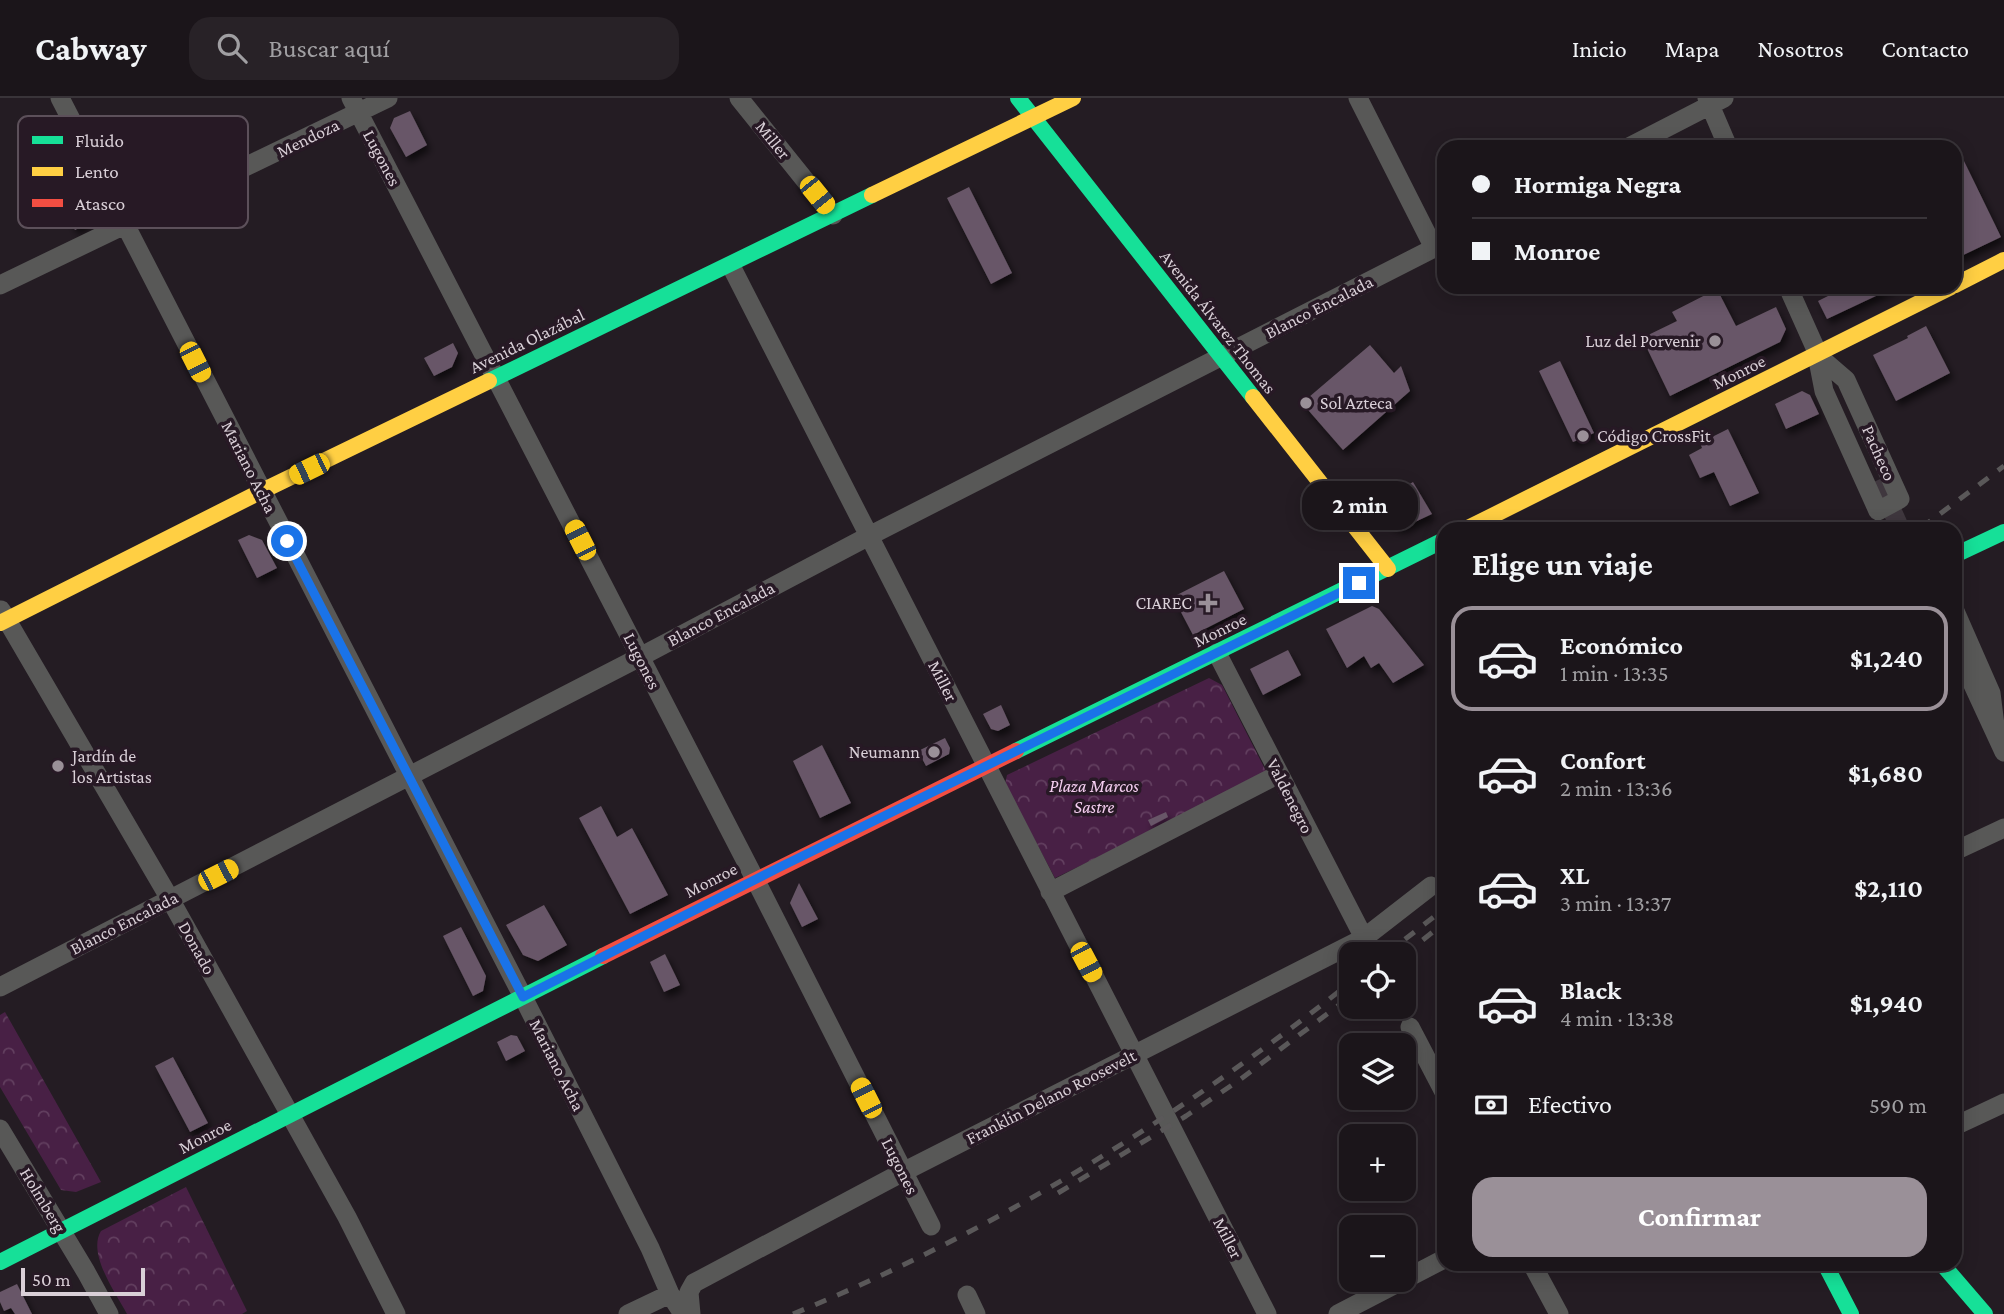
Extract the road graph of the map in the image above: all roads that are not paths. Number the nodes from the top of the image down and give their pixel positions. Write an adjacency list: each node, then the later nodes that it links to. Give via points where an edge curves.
1 (60, 98): 9 (street, Mariano Acha)
2 (388, 98): 8 (street, Mendoza)
3 (740, 98): 14 (street, Miller)
4 (1018, 98): 10 (main road, Avenida Álvarez Thomas)
5 (1358, 98): 17 (street)
6 (1064, 100): 10 (main road, Avenida Olazábal)
7 (1714, 100): 11 (street); 12 (street)
8 (354, 106): 13 (street, Mendoza); 27 (street, Lugones)
9 (69, 116)
10 (1032, 118): 14 (main road, Avenida Olazábal); 26 (main road, Avenida Álvarez Thomas)
11 (1642, 140)
12 (1726, 140)
13 (248, 162)
14 (833, 215): 20 (main road, Avenida Olazábal)
15 (121, 228): 22 (street, Mendoza)
16 (126, 228): 29 (street, Mariano Acha)
17 (1437, 241)
18 (1437, 246): 26 (street, Blanco Encalada)
19 (2004, 260): 21 (main road, Monroe)
20 (731, 265): 27 (main road, Avenida Olazábal); 32 (street, Miller)
21 (1962, 281)
22 (0, 285)
23 (1791, 294): 25 (street, Pacheco)
24 (1937, 294): 25 (main road, Monroe)
25 (1817, 355): 25 (street, Pacheco, via 1824,391 1878,510 1900,499 1846,380); 28 (street, Pacheco); 30 (main road, Monroe)
26 (1221, 356): 32 (street, Blanco Encalada); 35 (main road, Avenida Álvarez Thomas)
27 (496, 378): 29 (main road, Avenida Olazábal); 39 (street, Lugones)
28 (1878, 480)
29 (262, 491): 36 (main road, Avenida Olazábal); 46 (street, Mariano Acha)
30 (1480, 522)
31 (2004, 532): 34 (main road)
32 (869, 536): 39 (street, Blanco Encalada); 44 (street, Miller)
33 (1437, 544): 35 (main road, Monroe)
34 (1962, 552)
35 (1388, 569): 38 (main road, Monroe)
36 (2, 617): 52 (street, Donado)
37 (1962, 627): 42 (street, via 1991,693)
38 (1217, 653): 44 (main road, Monroe); 45 (street, Valdenegro)
39 (640, 657): 46 (street, Blanco Encalada); 49 (street, Lugones)
40 (1962, 661): 42 (street)
41 (1962, 691): 42 (street, via 1971,710)
42 (1996, 733): 43 (street)
43 (2004, 752)
44 (985, 765): 49 (main road, Monroe); 51 (street, Miller)
45 (1279, 774): 51 (street); 53 (street, Valdenegro)
46 (409, 777): 52 (street, Blanco Encalada); 55 (street, Mariano Acha)
47 (2004, 828): 48 (street)
48 (1962, 848)
49 (755, 879): 55 (main road, Monroe); 63 (street, Lugones)
50 (1431, 886): 53 (street, Franklin Delano Roosevelt)
51 (1049, 892): 57 (street, Miller)
52 (170, 899): 54 (street, Blanco Encalada); 60 (street, Donado)
53 (1364, 938): 57 (street, Franklin Delano Roosevelt)
54 (0, 987)
55 (523, 997): 60 (main road, Monroe); 67 (street, Mariano Acha)
56 (1410, 1027): 58 (street)
57 (1134, 1054): 63 (street, Franklin Delano Roosevelt); 87 (street, Miller)
58 (1437, 1079)
59 (2004, 1103): 61 (street)
60 (289, 1115): 64 (street, Donado); 66 (main road, Monroe)
61 (1962, 1123)
62 (0, 1129): 66 (street, Holmberg)
63 (903, 1172): 65 (street, Lugones); 74 (street, Franklin Delano Roosevelt)
64 (347, 1217): 80 (street, Donado, via 354,1258); 81 (street, Donado); 82 (street, Donado, via 377,1250)
65 (931, 1226)
66 (61, 1231): 68 (main road, Monroe); 73 (street, Holmberg)
67 (650, 1248): 74 (street, Mariano Acha, via 677,1278); 75 (street, Mariano Acha)
68 (0, 1262)
69 (1437, 1263): 88 (street)
70 (1536, 1271): 89 (street)
71 (1829, 1271): 90 (main road)
72 (1948, 1271): 91 (main road)
73 (86, 1272): 77 (street, Holmberg); 78 (street, Holmberg); 79 (street, Holmberg)
74 (694, 1283): 85 (street, via 689,1292)
75 (670, 1294): 83 (street); 84 (street, Mariano Acha)
76 (967, 1295): 86 (street)
77 (98, 1314)
78 (109, 1314)
79 (121, 1314)
80 (382, 1314)
81 (396, 1314)
82 (409, 1314)
83 (628, 1314)
84 (683, 1314)
85 (691, 1314)
86 (976, 1314)
87 (1267, 1314)
88 (1338, 1314)
89 (1559, 1314)
90 (1851, 1314)
91 (1984, 1314)

